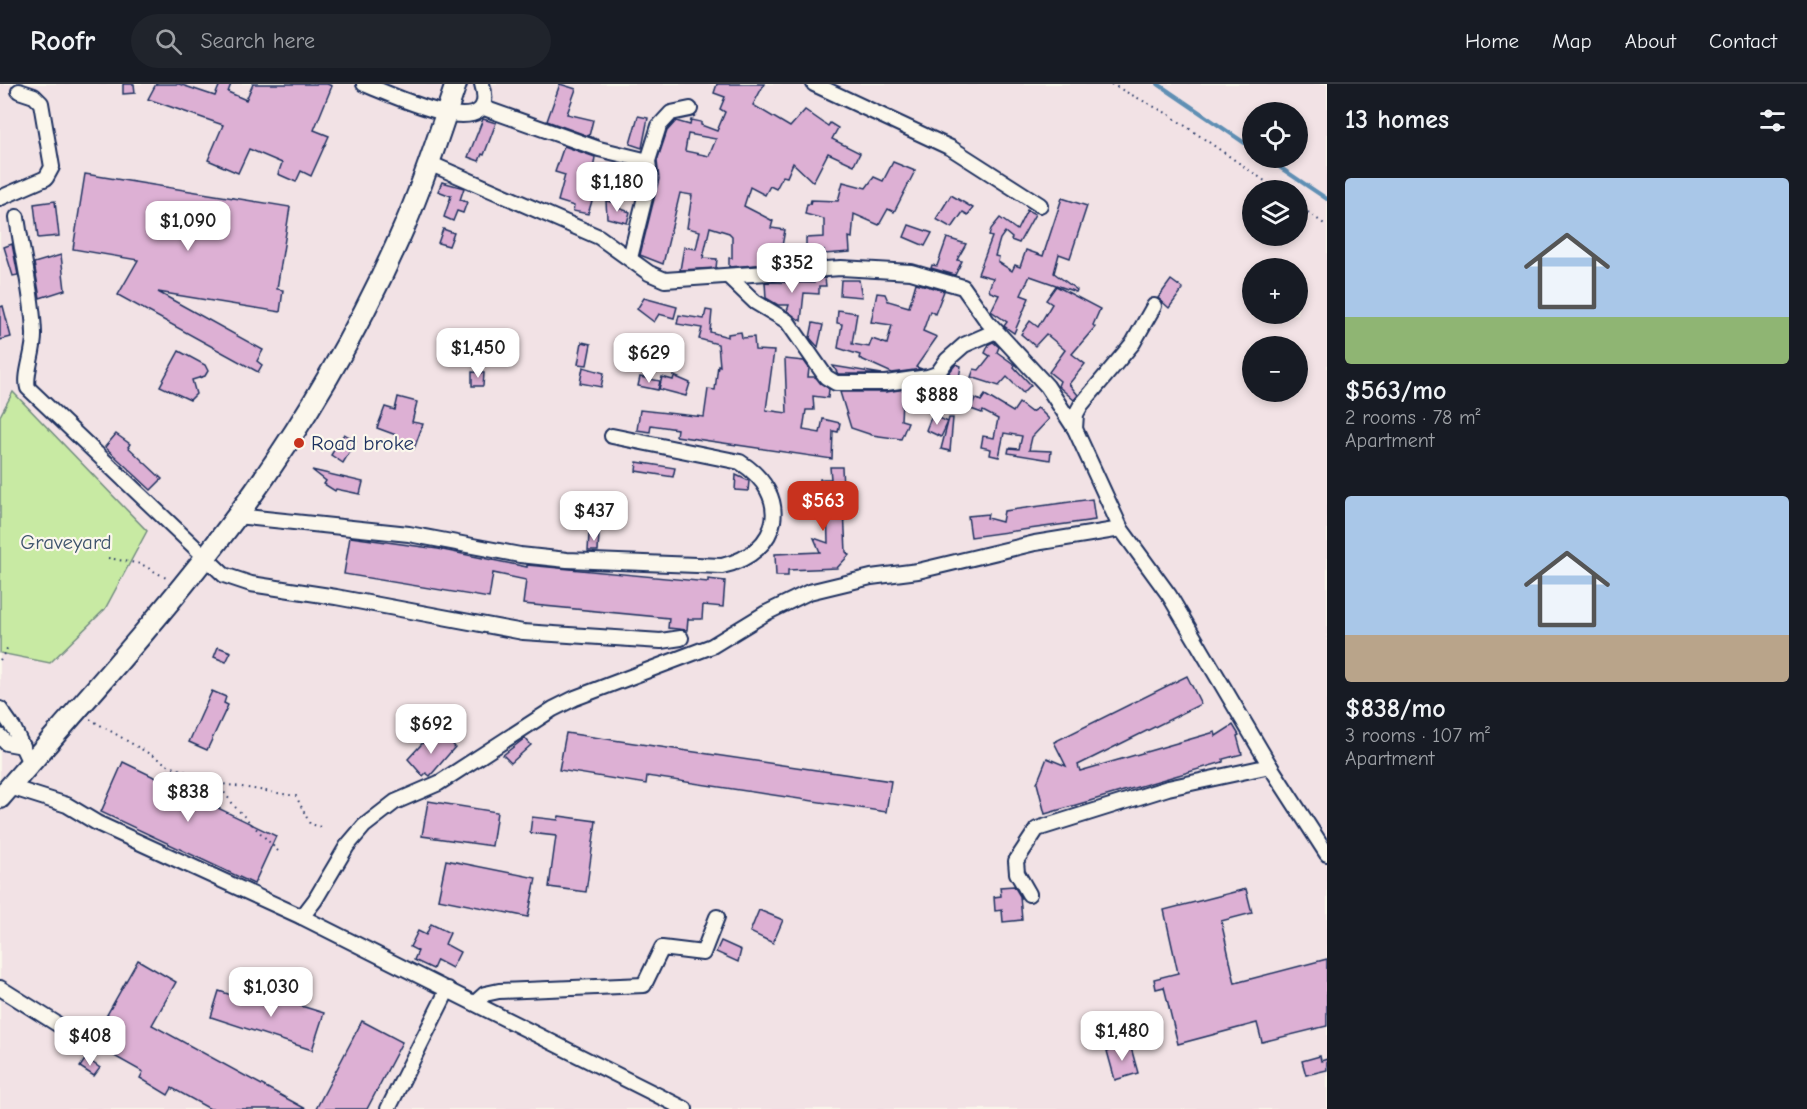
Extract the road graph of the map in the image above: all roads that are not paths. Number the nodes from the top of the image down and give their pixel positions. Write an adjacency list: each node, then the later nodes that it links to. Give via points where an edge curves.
1 (364, 84): 8 (street)
2 (456, 84): 8 (highway)
3 (482, 84): 6 (street)
4 (814, 84): 12 (street, via 951,148)
5 (19, 91): 11 (street, via 41,103 52,167 46,178)
6 (484, 108): 8 (street, via 469,117); 9 (street, via 599,149)
7 (690, 109): 9 (street, via 671,113 659,126)
8 (446, 113): 10 (highway)
9 (648, 161): 14 (street, via 650,177)
10 (429, 163): 14 (street, via 591,233); 20 (highway, via 401,235 344,347)
11 (0, 198)
12 (1040, 206)
13 (17, 217): 22 (street, via 34,333 32,360 25,381 28,388)
14 (630, 258): 15 (street, via 665,280)
15 (729, 277): 17 (street, via 841,268 910,272 963,287); 17 (street, via 755,302 788,321 826,377 836,383 886,383 933,376 955,352)
16 (1154, 306): 18 (street, via 1133,343 1081,405)
17 (996, 331): 18 (street, via 1047,386)
18 (1074, 429): 21 (street)
19 (612, 436): 20 (street, via 740,462 757,473 769,490 774,510 770,531 759,549 742,561 722,566 567,560 409,534)
20 (236, 516): 22 (highway)
21 (1121, 529): 27 (street, via 1169,595); 31 (street, via 1035,543 809,592 765,613 712,646 575,698 439,783 395,802 364,826)
22 (204, 558): 23 (street, via 224,575 251,584 523,632 661,641); 26 (highway, via 77,711)
23 (681, 638)
24 (0, 709): 26 (street)
25 (0, 736): 26 (street)
26 (26, 755): 28 (highway)
27 (1270, 766): 29 (street); 30 (street, via 1168,788 1037,829 1016,861 1017,873)
28 (5, 792): 31 (street, via 38,794 67,805 97,823)
29 (1327, 854)
30 (1029, 894)
31 (302, 917): 34 (street)
32 (717, 917): 35 (street, via 703,953 662,948 644,985 499,991 485,994)
33 (0, 988): 36 (street)
34 (448, 989): 35 (street); 38 (street)
35 (475, 1003): 37 (street)
36 (62, 1026)
37 (681, 1108)
38 (388, 1109)

